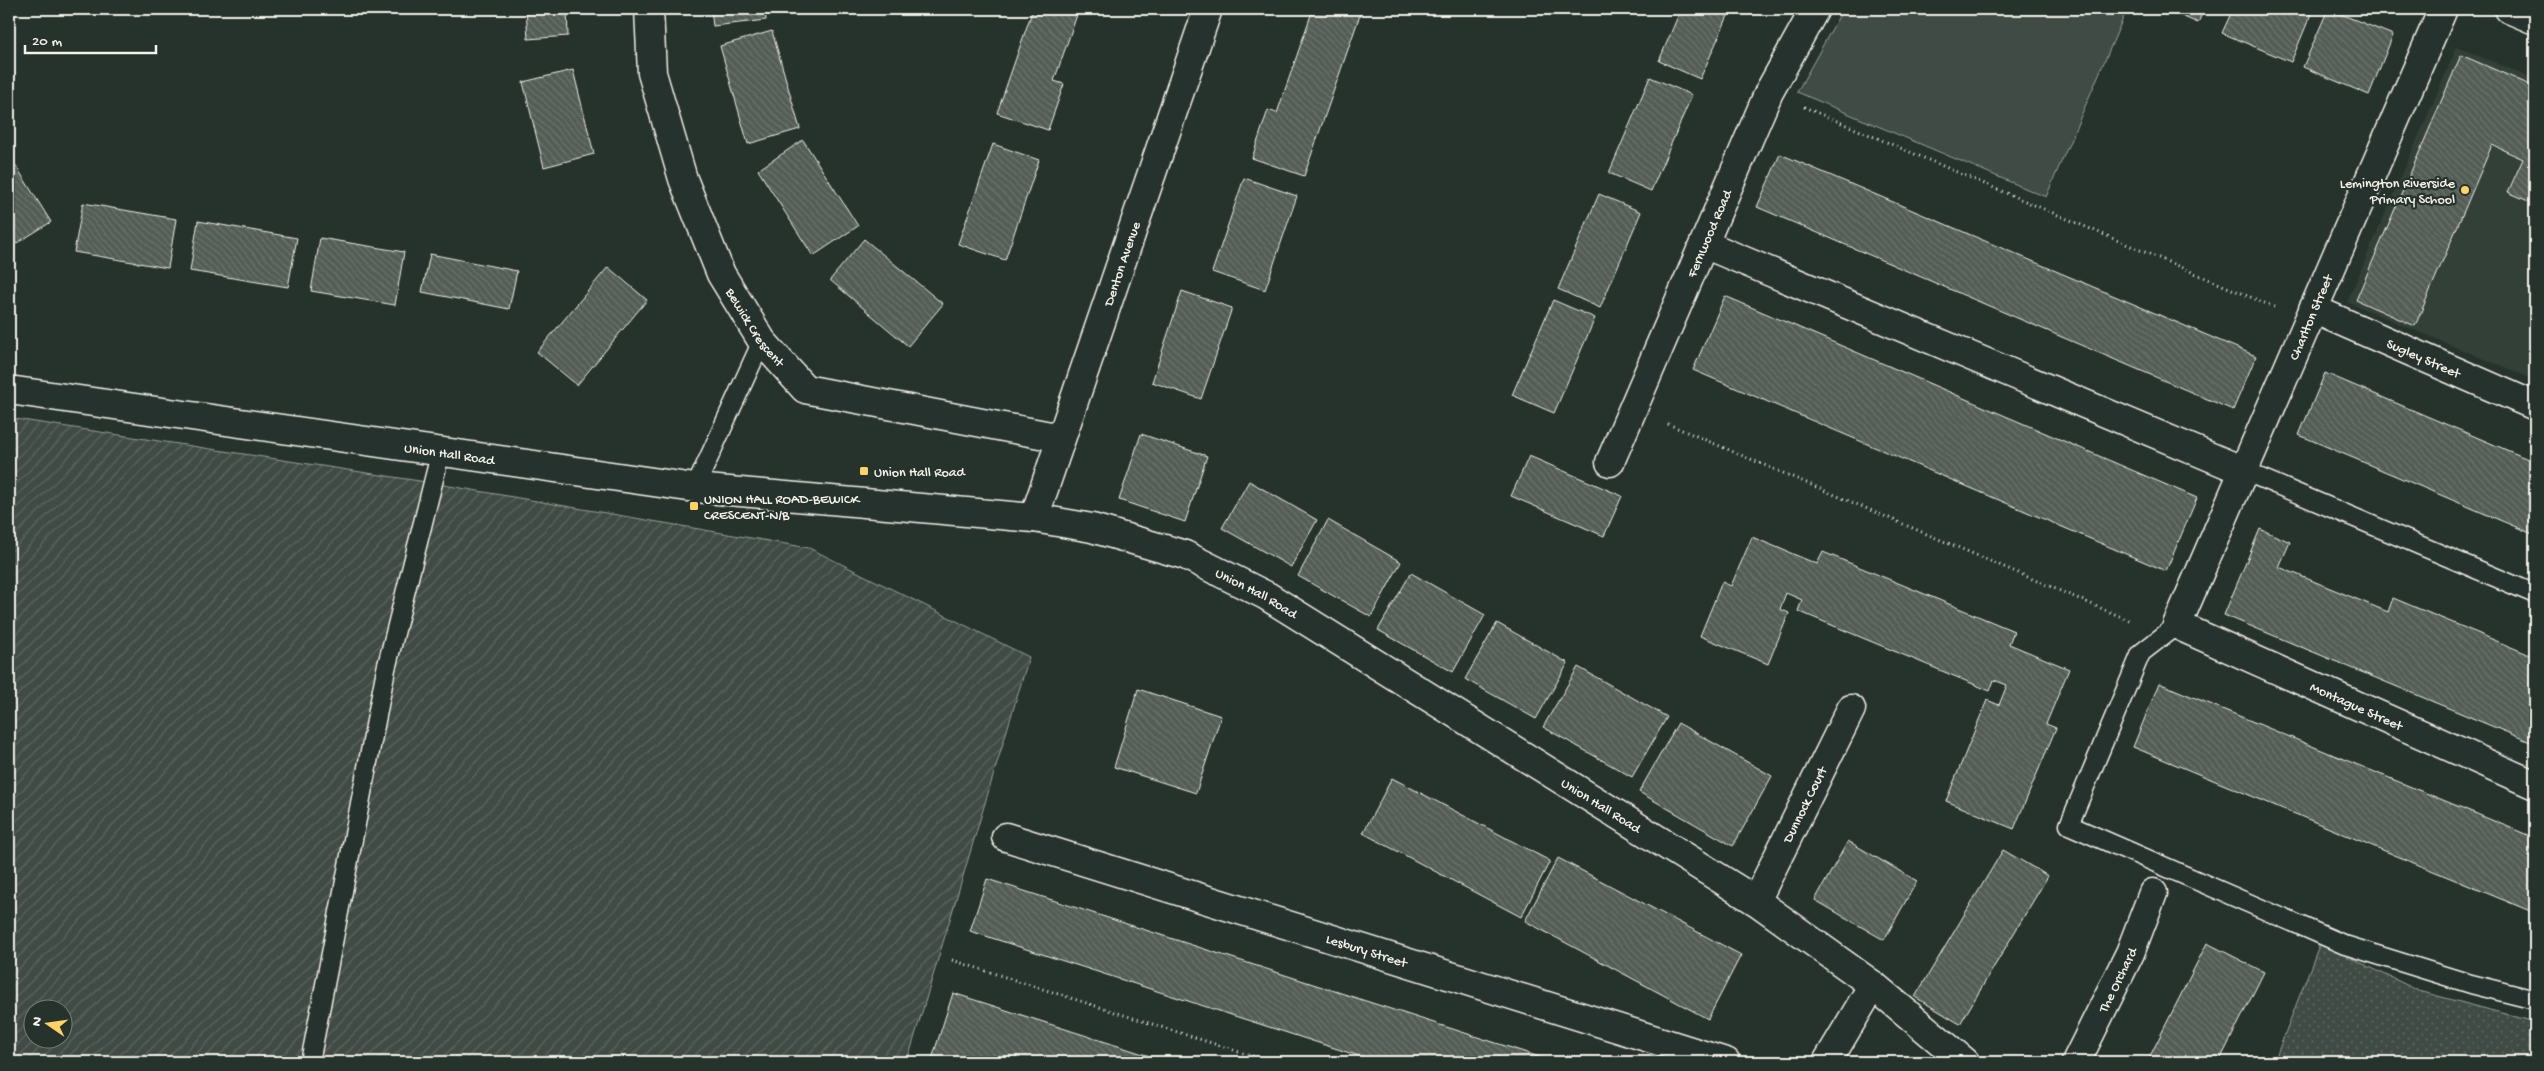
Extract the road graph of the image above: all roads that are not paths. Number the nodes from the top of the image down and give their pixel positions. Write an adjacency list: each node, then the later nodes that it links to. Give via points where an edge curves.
1 (648, 9): 9 (street, Bewick Crescent, via 652,73 683,179 721,274)
2 (1208, 9): 12 (street, Denton Avenue)
3 (1815, 9): 7 (street, Fernwood Road, via 1769,92)
4 (2443, 9): 8 (street, Charlton Street)
5 (2509, 9): 6 (street)
6 (2535, 20)
7 (1704, 244): 14 (street, Fernwood Road); 15 (street)
8 (2313, 309): 11 (street, Sugley Street); 15 (street, Charlton Street)
9 (762, 341): 12 (street, Bewick Crescent, via 805,389); 16 (lane)
10 (9, 390): 13 (street, Union Hall Road)
11 (2535, 406)
12 (1061, 438): 17 (street, Denton Avenue)
13 (441, 451): 16 (street, Union Hall Road); 27 (lane, via 386,668)
14 (1610, 462)
15 (2244, 471): 18 (lane); 19 (street, Charlton Street)
16 (696, 488): 17 (street, Union Hall Road)
17 (1034, 518): 24 (street, Union Hall Road, via 1092,528 1185,555 1267,596)
18 (2535, 594)
19 (2177, 625): 21 (street, Montague Street); 26 (lane, via 2141,652 2069,825 2345,945)
20 (1851, 709): 24 (street, Dunnock Court)
21 (2535, 785)
22 (1006, 837): 28 (street, Lesbury Street)
23 (2153, 893): 31 (street, The Orchard, via 2130,953)
24 (1756, 901): 25 (street, Union Hall Road)
25 (1873, 986): 29 (street); 30 (street, Union Hall Road)
26 (2535, 1000)
27 (310, 1062)
28 (1726, 1062)
29 (1827, 1062)
30 (1965, 1062)
31 (2076, 1062)

